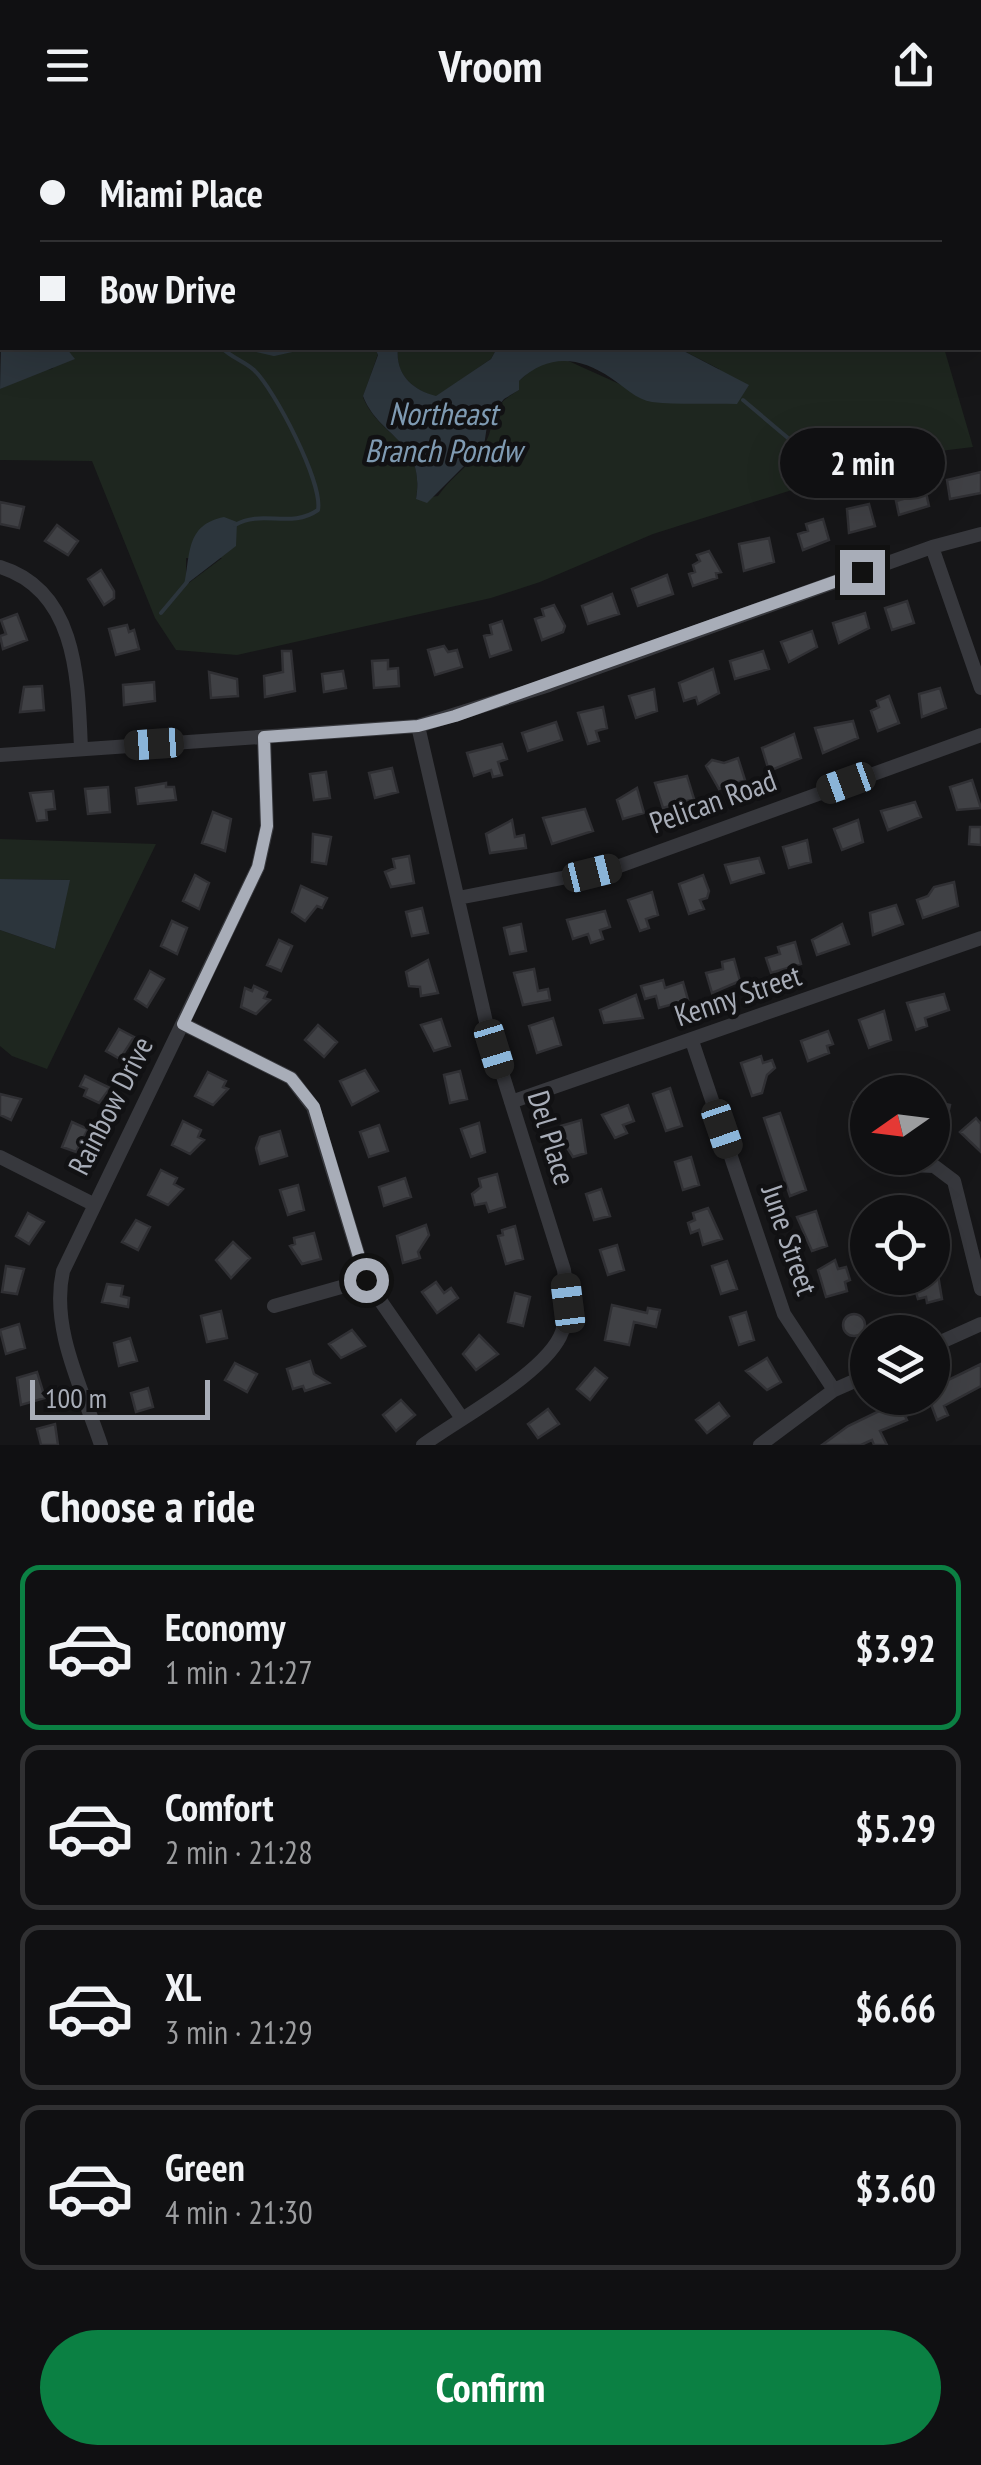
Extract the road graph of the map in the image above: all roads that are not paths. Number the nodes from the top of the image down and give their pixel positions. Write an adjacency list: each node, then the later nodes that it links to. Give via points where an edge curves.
1 (981, 534): 2 (street)
2 (932, 546): 4 (street); 5 (street)
3 (0, 567): 8 (street, via 29,580 52,604 68,637)
4 (981, 688)
5 (418, 726): 7 (street); 10 (street, Del Place)
6 (981, 735): 10 (street, Pelican Road, via 614,868)
7 (264, 737): 8 (street); 12 (street, Rainbow Drive, via 267,826 258,867)
8 (81, 749): 9 (street)
9 (0, 755)
10 (458, 898): 14 (street, Del Place)
11 (981, 938): 13 (street, Kenny Street)
12 (183, 1024): 17 (street, Rainbow Drive); 18 (street, via 291,1078 314,1107)
13 (692, 1042): 14 (street, Kenny Street); 24 (street, June Street, via 784,1314)
14 (511, 1102): 25 (street, Del Place, via 564,1270 568,1303 561,1336 534,1368)
15 (0, 1157): 17 (street)
16 (945, 1175): 19 (street, via 954,1182)
17 (93, 1204): 26 (street, Rainbow Drive, via 57,1296)
18 (366, 1280): 20 (street); 25 (street)
19 (981, 1289)
20 (274, 1306)
21 (981, 1324): 22 (street)
22 (950, 1338)
23 (850, 1383): 24 (street)
24 (834, 1390): 28 (street)
25 (461, 1417): 27 (street, Del Place)
26 (101, 1445)
27 (424, 1445)
28 (760, 1445)

